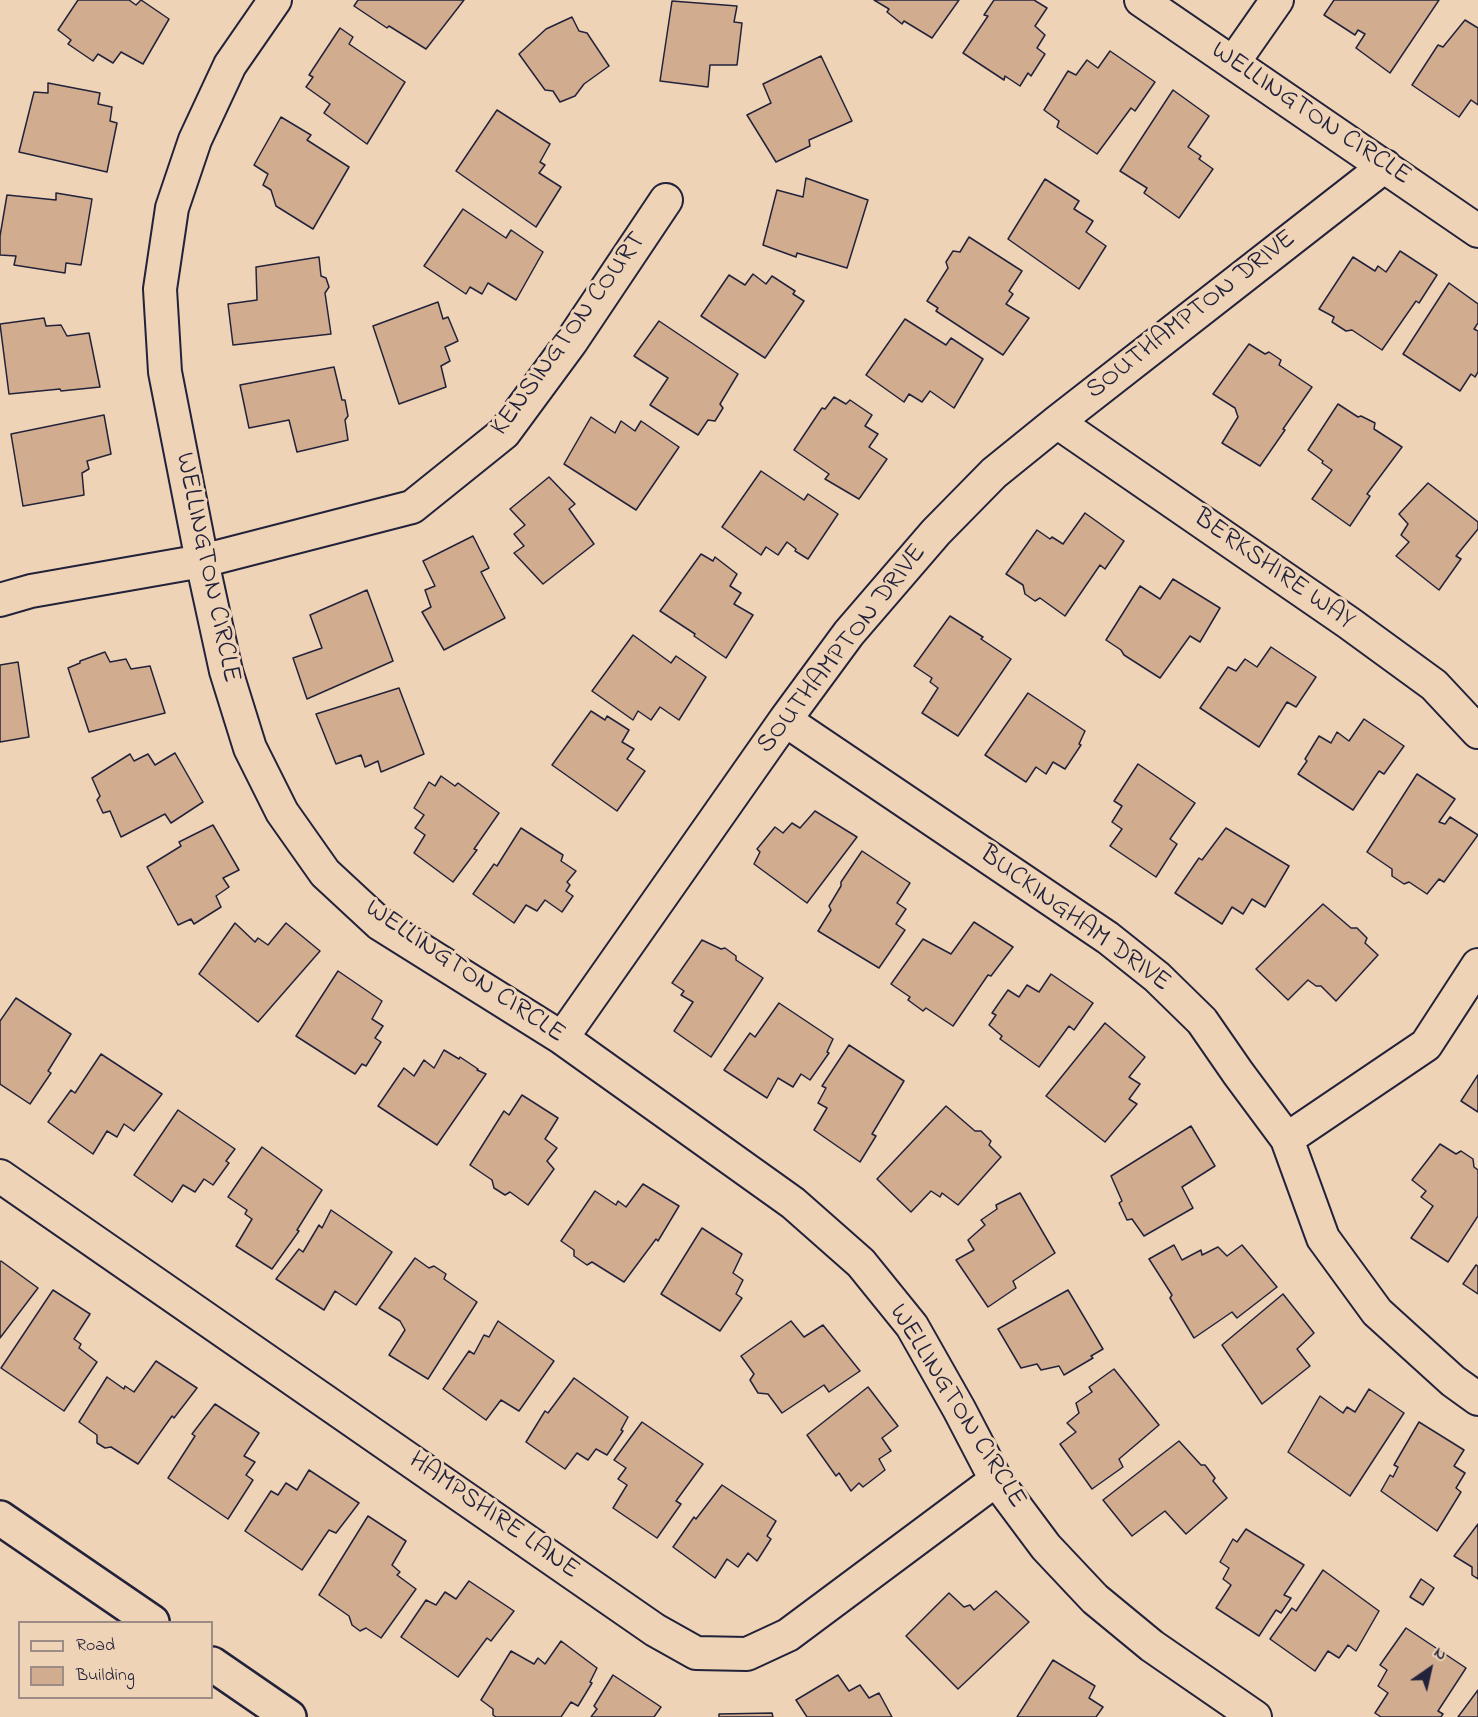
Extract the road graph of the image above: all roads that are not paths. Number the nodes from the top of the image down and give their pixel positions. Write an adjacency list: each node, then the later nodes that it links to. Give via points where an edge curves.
1 (274, 0): 9 (street, WELLINGTON CIRCLE, via 230,65 195,140 172,208 160,289 165,372)
2 (1141, 0): 4 (street, WELLINGTON CIRCLE)
3 (1276, 0): 4 (street)
4 (1233, 63): 5 (street, WELLINGTON CIRCLE)
5 (1385, 166): 7 (street, WELLINGTON CIRCLE); 8 (street, SOUTHAMPTON DRIVE)
6 (666, 200): 9 (street, KENSINGTON COURT, via 571,342 504,433 412,507)
7 (1478, 231)
8 (1057, 422): 11 (street, SOUTHAMPTON DRIVE, via 994,473 936,532 849,633); 12 (street, BERKSHIRE WAY, via 1434,685)
9 (201, 561): 10 (street, KENSINGTON COURT); 14 (street, WELLINGTON CIRCLE, via 226,671 250,748 282,812 325,873 380,924)
10 (0, 600)
11 (785, 720): 14 (street, SOUTHAMPTON DRIVE); 15 (street, BUCKINGHAM DRIVE, via 1108,938 1157,976 1203,1021)
12 (1478, 732)
13 (1478, 965): 15 (street, via 1426,1045)
14 (562, 1038): 18 (street, WELLINGTON CIRCLE, via 793,1203 861,1263 912,1326)
15 (1287, 1139): 17 (street, BUCKINGHAM DRIVE, via 1323,1238 1377,1312)
16 (0, 1176): 18 (street, HAMPSHIRE LANE, via 655,1630 696,1653 747,1654 788,1635)
17 (1478, 1399)
18 (996, 1480): 22 (street, WELLINGTON CIRCLE, via 1046,1546 1095,1599)
19 (0, 1518): 20 (main road)
20 (149, 1621)
21 (213, 1665): 23 (main road)
22 (1234, 1711)
23 (289, 1717)

